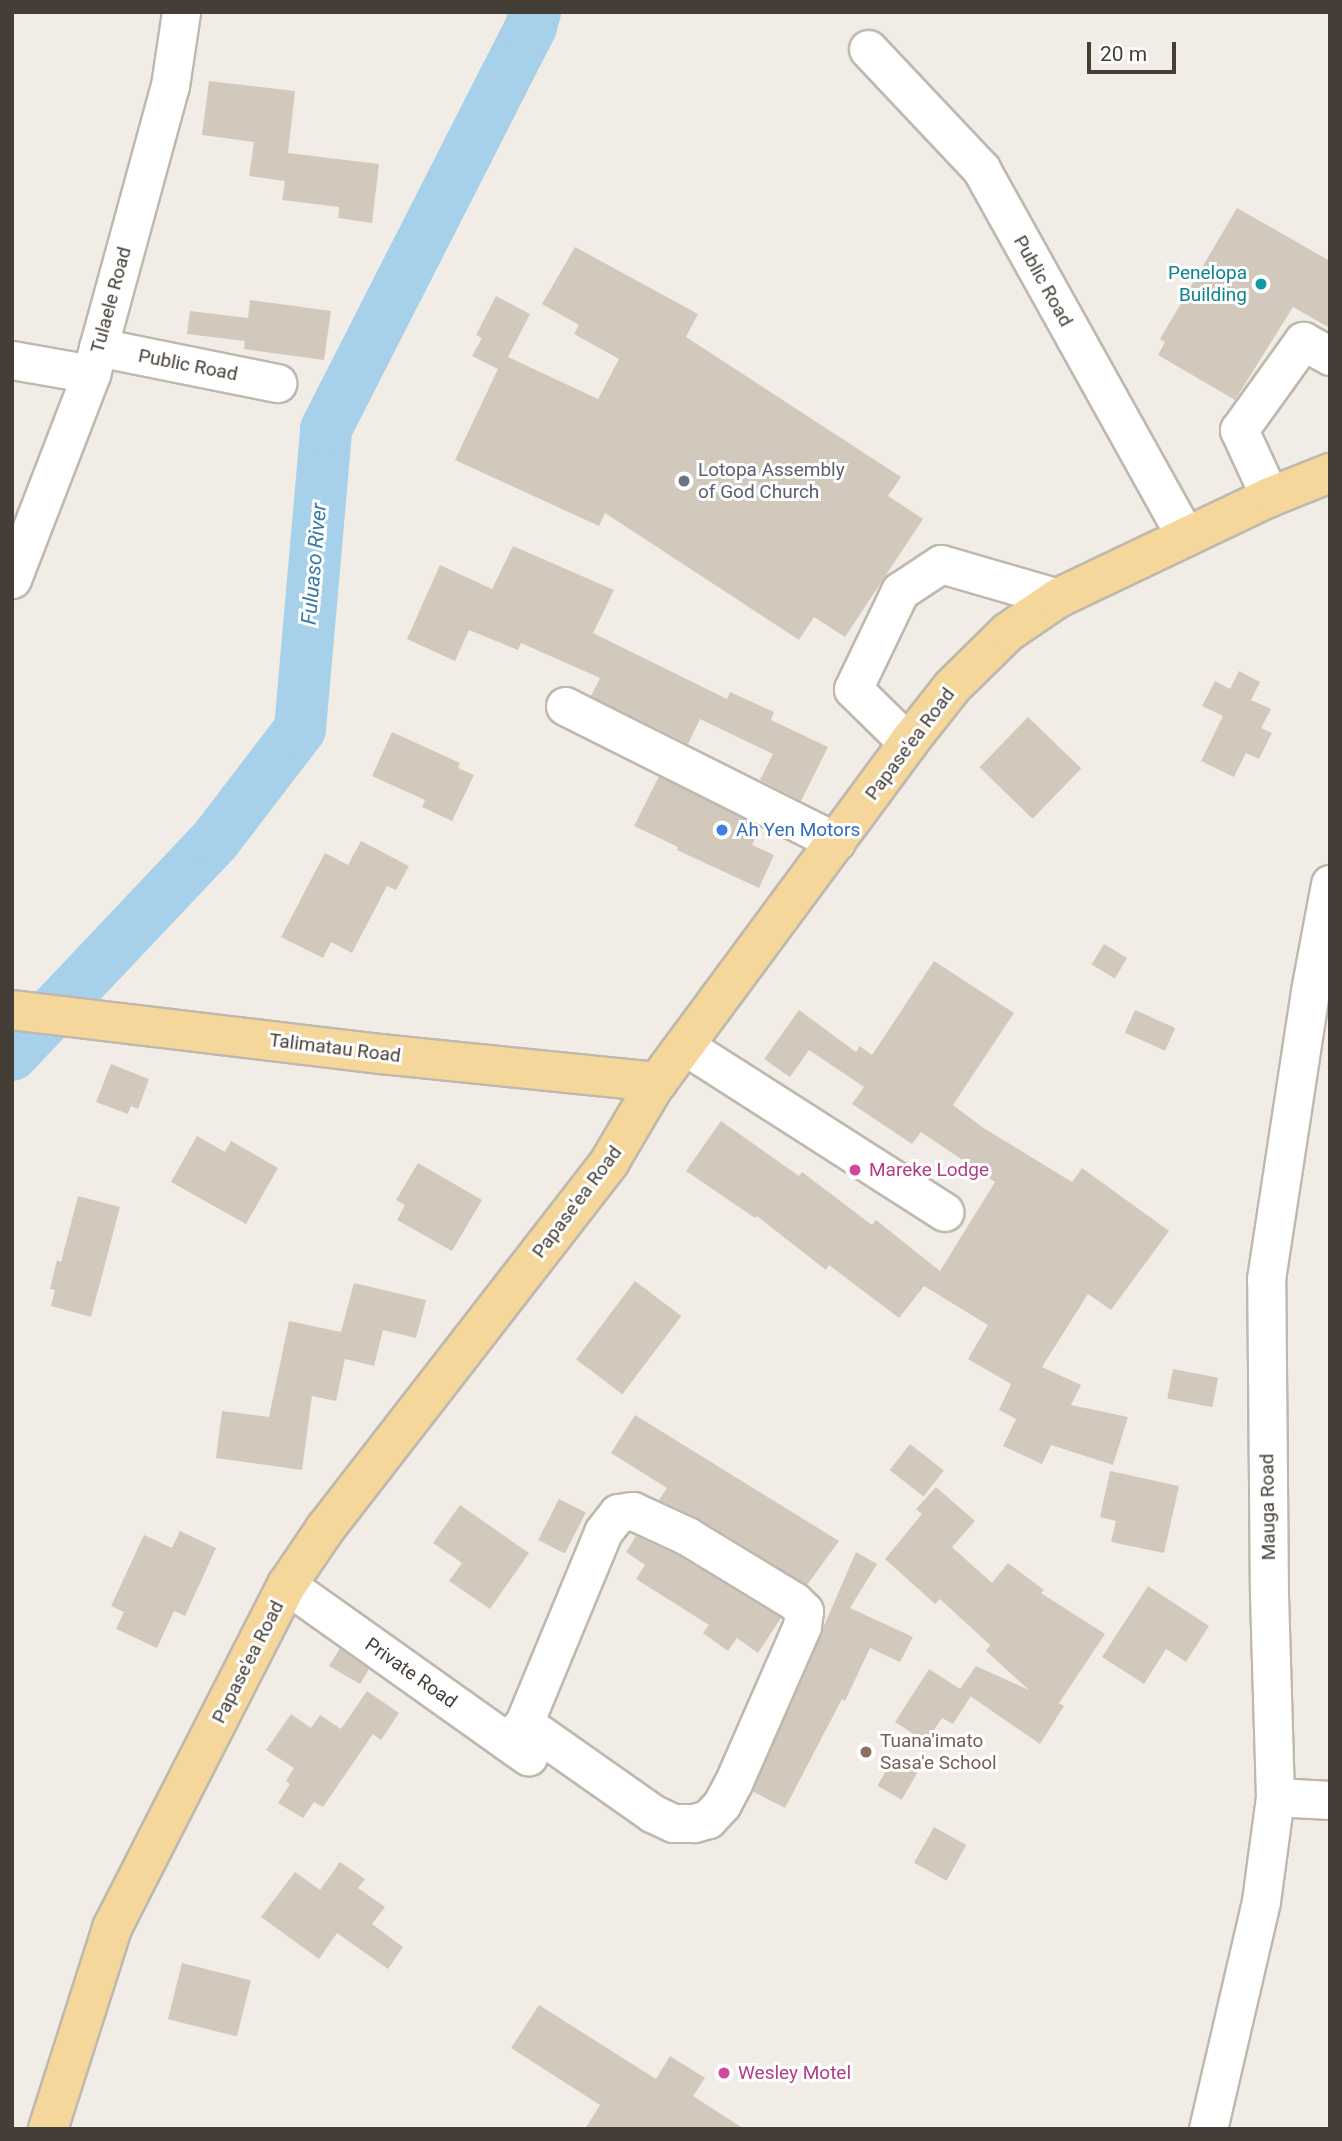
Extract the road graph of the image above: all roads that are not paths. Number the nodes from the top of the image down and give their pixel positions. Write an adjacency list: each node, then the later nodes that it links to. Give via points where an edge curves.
1 (181, 12): 5 (street, Tulaele Road, via 170,86)
2 (868, 49): 9 (street, Public Road, via 981,169)
3 (1330, 356): 8 (street, via 1303,341 1239,430)
4 (12, 360): 5 (street, Public Road)
5 (95, 360): 6 (street, Public Road); 10 (street, Tulaele Road)
6 (278, 383)
7 (1330, 473): 8 (main road, Papase'ea Road)
8 (1270, 497): 9 (main road, Papase'ea Road)
9 (1186, 537): 11 (main road, Papase'ea Road)
10 (12, 579)
11 (1058, 598): 13 (main road, Papase'ea Road, via 1008,632 952,687); 13 (street, via 941,564 900,591 853,689)
12 (565, 706): 14 (street)
13 (908, 743): 14 (main road, Papase'ea Road)
14 (836, 842): 18 (main road, Papase'ea Road)
15 (1330, 884): 16 (street, Mauga Road)
16 (1320, 992): 23 (street, Mauga Road, via 1266,1279)
17 (12, 1010): 19 (main road, Talimatau Road)
18 (685, 1046): 19 (main road, Papase'ea Road); 20 (street)
19 (658, 1082): 21 (main road, Papase'ea Road, via 610,1161 325,1528)
20 (945, 1212)
21 (287, 1585): 22 (street, Private Road); 25 (main road, Papase'ea Road, via 113,1928)
22 (522, 1742): 22 (street, Private Road, via 603,1532 618,1513 633,1511 687,1536 804,1611 802,1626 733,1783 708,1819 673,1823)
23 (1275, 1797): 24 (street); 26 (street, Mauga Road, via 1261,1901)
24 (1330, 1801)
25 (48, 2129)
26 (1208, 2129)

